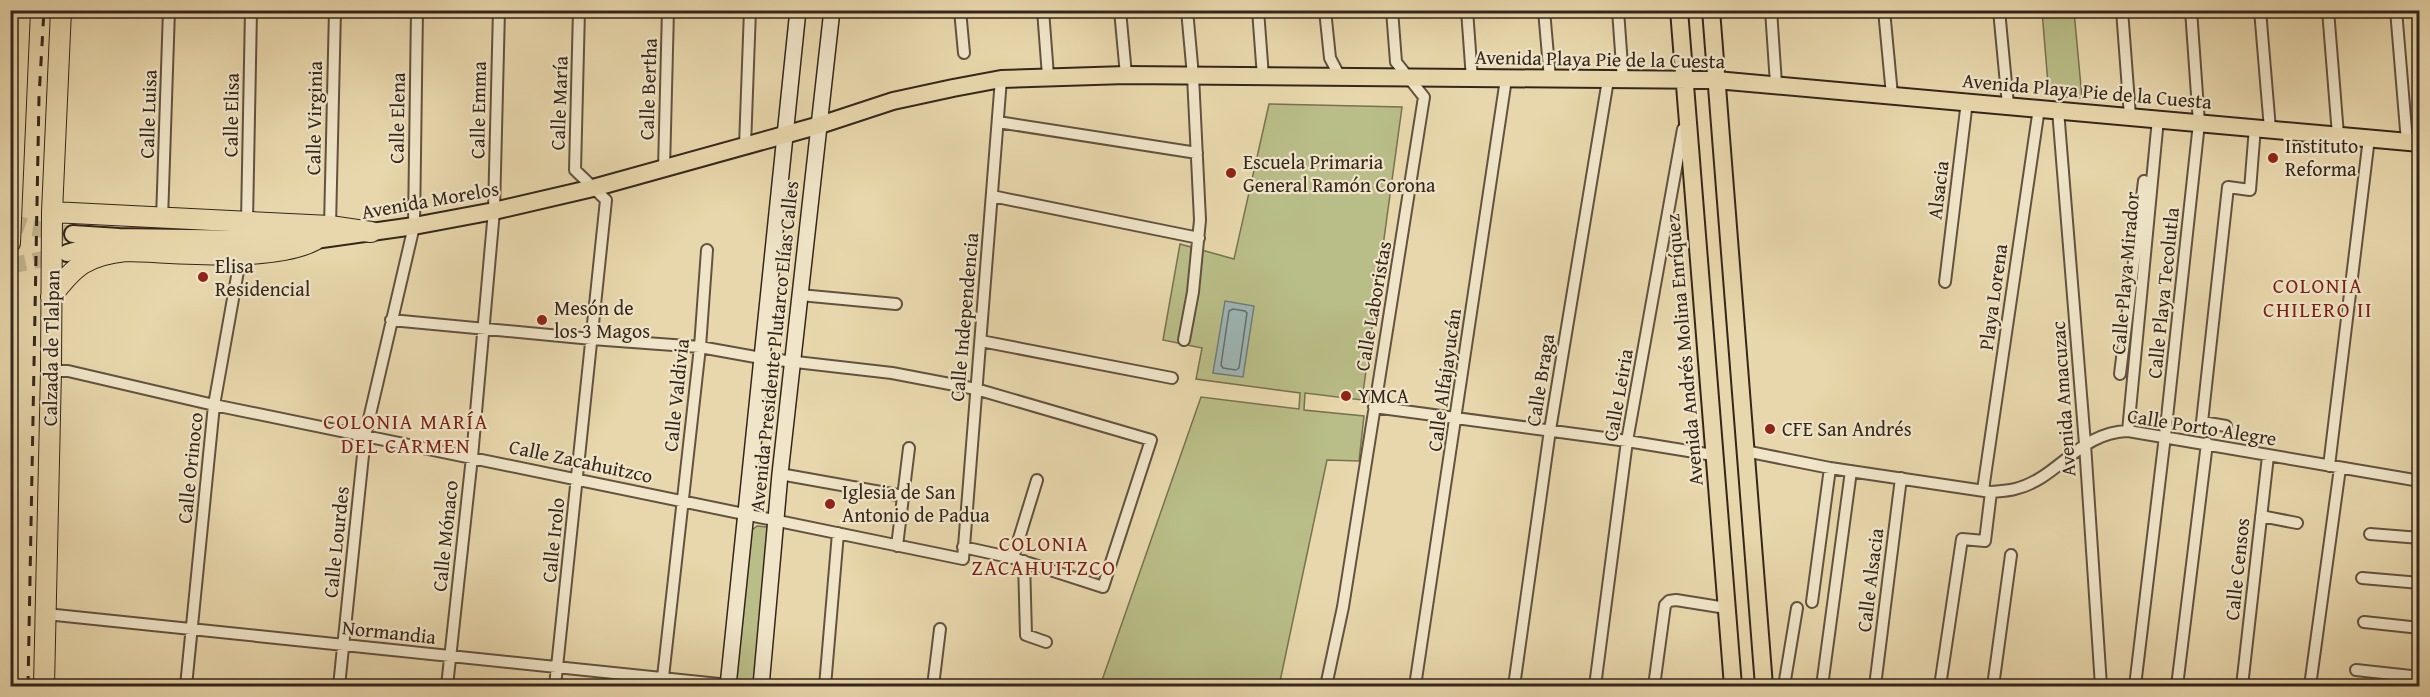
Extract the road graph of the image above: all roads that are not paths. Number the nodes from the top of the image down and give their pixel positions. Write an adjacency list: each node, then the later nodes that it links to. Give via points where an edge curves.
1 (20, 10): 34 (highway)
2 (62, 10): 73 (highway, Calzada de Tlalpan)
3 (169, 10): 74 (street, Calle Luisa)
4 (251, 10): 75 (street, Calle Elisa)
5 (335, 10): 76 (street, Calle Virginia)
6 (417, 10): 77 (street, Calle Elena)
7 (499, 10): 72 (street, Calle Emma)
8 (579, 10): 70 (street, Calle María, via 575,170)
9 (668, 10): 69 (street, Calle Bertha)
10 (750, 10): 66 (street)
11 (798, 10): 62 (main road, Avenida Presidente Plutarco Elías Calles)
12 (832, 10): 60 (main road, Avenida Presidente Plutarco Elías Calles)
13 (960, 10): 33 (street)
14 (1043, 10): 36 (street)
15 (1120, 10): 35 (street)
16 (1187, 10): 37 (street)
17 (1258, 10): 38 (street)
18 (1325, 10): 39 (street, via 1330,58)
19 (1392, 10): 40 (street, Calle Laboristas, via 1396,62)
20 (1467, 10): 42 (street)
21 (1544, 10): 44 (street)
22 (1618, 10): 46 (street, Calle Braga)
23 (1679, 10): 45 (main road, Avenida Andrés Molina Enríquez)
24 (1711, 10): 47 (main road)
25 (1771, 10): 48 (street)
26 (1884, 10): 49 (street)
27 (1999, 10): 51 (street)
28 (2122, 10): 56 (street)
29 (2191, 10): 59 (street, Calle Playa Tecolutla)
30 (2260, 10): 61 (street)
31 (2328, 10): 63 (street)
32 (2396, 10): 65 (street)
33 (964, 53)
34 (14, 58): 55 (highway)
35 (1126, 75): 36 (main road, Avenida Playa Pie de la Cuesta); 37 (main road, Avenida Playa Pie de la Cuesta)
36 (1048, 76): 41 (main road, Avenida Playa Pie de la Cuesta)
37 (1193, 76): 38 (main road, Avenida Playa Pie de la Cuesta); 67 (street)
38 (1263, 77): 39 (main road, Avenida Playa Pie de la Cuesta)
39 (1340, 77): 40 (main road, Avenida Playa Pie de la Cuesta)
40 (1409, 78): 42 (main road, Avenida Playa Pie de la Cuesta); 105 (street, Calle Laboristas, via 1424,97)
41 (1001, 79): 58 (street, Calle Independencia); 60 (main road, Avenida Playa Pie de la Cuesta, via 893,101)
42 (1472, 79): 43 (main road, Avenida Playa Pie de la Cuesta)
43 (1506, 79): 44 (main road, Avenida Playa Pie de la Cuesta); 106 (street, Calle Alfajayucán)
44 (1550, 79): 46 (main road, Avenida Playa Pie de la Cuesta)
45 (1684, 79): 46 (main road, Avenida Playa Pie de la Cuesta); 47 (main road, Avenida Playa Pie de la Cuesta); 54 (main road, Avenida Andrés Molina Enríquez)
46 (1616, 80): 108 (street, Calle Braga)
47 (1716, 80): 48 (main road, Avenida Playa Pie de la Cuesta); 116 (main road)
48 (1776, 84): 49 (main road, Avenida Playa Pie de la Cuesta)
49 (1892, 95): 50 (main road, Avenida Playa Pie de la Cuesta)
50 (1967, 101): 51 (main road, Avenida Playa Pie de la Cuesta); 88 (street, Alsacia)
51 (2008, 105): 52 (main road, Avenida Playa Pie de la Cuesta)
52 (2039, 108): 53 (main road, Avenida Playa Pie de la Cuesta); 128 (street, Playa Lorena)
53 (2058, 110): 56 (main road, Avenida Playa Pie de la Cuesta); 114 (street, Avenida Amacuzac)
54 (1686, 111): 112 (street, Calle Leiria); 117 (main road, Avenida Andrés Molina Enríquez)
55 (13, 115): 68 (highway)
56 (2130, 116): 57 (main road, Avenida Playa Pie de la Cuesta)
57 (2155, 118): 59 (main road, Avenida Playa Pie de la Cuesta); 101 (street); 109 (street, Calle Playa Mirador)
58 (998, 122): 67 (street); 71 (street, Calle Independencia)
59 (2199, 123): 61 (main road, Avenida Playa Pie de la Cuesta); 111 (street, Calle Playa Tecolutla)
60 (820, 124): 62 (main road, Avenida Playa Pie de la Cuesta); 89 (main road, Avenida Presidente Plutarco Elías Calles)
61 (2263, 128): 63 (main road, Avenida Playa Pie de la Cuesta); 107 (street, via 2250,190 2228,187 2202,422)
62 (785, 135): 66 (main road, Avenida Morelos); 98 (main road, Avenida Presidente Plutarco Elías Calles)
63 (2338, 135): 64 (main road, Avenida Playa Pie de la Cuesta)
64 (2369, 138): 65 (main road, Avenida Playa Pie de la Cuesta); 120 (street)
65 (2413, 142)
66 (745, 146): 69 (main road, Avenida Morelos)
67 (1197, 153): 82 (street)
68 (12, 168): 78 (highway)
69 (664, 169): 70 (main road, Avenida Morelos)
70 (593, 188): 72 (main road, Avenida Morelos); 94 (street, Calle Irolo, via 606,200)
71 (992, 196): 82 (street); 96 (street, Calle Independencia)
72 (494, 211): 77 (main road, Avenida Morelos); 93 (street, Calle Mónaco)
73 (52, 212): 74 (highway); 90 (highway, Calzada de Tlalpan)
74 (162, 219): 75 (highway)
75 (247, 221): 76 (highway)
76 (330, 226): 79 (highway)
77 (414, 226): 79 (main road, Avenida Morelos); 92 (street, Calle Lourdes)
78 (11, 231): 84 (highway)
79 (371, 232): 83 (main road, Avenida Morelos)
80 (73, 234): 81 (main road, Avenida Morelos)
81 (119, 237): 83 (main road, Avenida Morelos); 86 (main road)
82 (1199, 238): 95 (street)
83 (315, 240): 87 (highway, via 291,250)
84 (10, 243)
85 (706, 250): 97 (street, Calle Valdivia)
86 (67, 254)
87 (241, 254): 90 (highway, via 108,253 79,265); 104 (street, Calle Orinoco)
88 (1945, 282)
89 (800, 295): 91 (street); 99 (main road, Avenida Presidente Plutarco Elías Calles)
90 (51, 297): 100 (highway, Calzada de Tlalpan)
91 (896, 304)
92 (391, 320): 93 (street); 110 (street, Calle Lourdes)
93 (484, 330): 94 (street); 119 (street, Calle Mónaco)
94 (592, 339): 97 (street); 125 (street, Calle Irolo)
95 (1185, 340)
96 (981, 341): 102 (street); 103 (street, Calle Independencia)
97 (700, 347): 98 (street); 130 (street, Calle Valdivia)
98 (762, 358): 99 (street); 131 (main road, Avenida Presidente Plutarco Elías Calles)
99 (793, 360): 103 (street); 123 (main road, Avenida Presidente Plutarco Elías Calles)
100 (51, 371): 104 (street, Calle Zacahuitzco, via 68,371); 147 (highway, Calzada de Tlalpan)
101 (2120, 374)
102 (1173, 378)
103 (976, 388): 139 (street, Calle Independencia); 141 (street, Calle Zacahuitzco, via 1151,440 1103,587)
104 (214, 405): 110 (street, Calle Zacahuitzco); 150 (street, Calle Orinoco)
105 (1374, 407): 106 (street); 168 (street, Calle Laboristas, via 1343,607)
106 (1456, 419): 108 (street); 169 (street, Calle Alfajayucán)
107 (2226, 426)
108 (1550, 430): 112 (street); 170 (street, Calle Braga)
109 (2128, 431): 111 (street, Calle Porto Alegre); 114 (street, Calle Porto Alegre, via 2098,436)
110 (364, 436): 119 (street, Calle Zacahuitzco); 153 (street, Calle Lourdes)
111 (2166, 436): 113 (street, Calle Porto Alegre); 181 (street, Calle Playa Tecolutla)
112 (1627, 441): 117 (street); 171 (street, Calle Leiria)
113 (2207, 443): 118 (street, Calle Porto Alegre); 182 (street)
114 (2085, 444): 128 (street, Calle Porto Alegre, via 2016,489); 180 (street, Avenida Amacuzac)
115 (909, 448): 129 (street)
116 (1745, 451): 121 (street, Calle Porto Alegre); 174 (main road)
117 (1713, 455): 145 (main road, Avenida Andrés Molina Enríquez)
118 (2268, 456): 120 (street, Calle Porto Alegre); 132 (street, Calle Censos)
119 (472, 457): 125 (street, Calle Zacahuitzco); 154 (street, Calle Mónaco)
120 (2335, 467): 127 (street, Calle Porto Alegre); 184 (street)
121 (1830, 468): 122 (street, Calle Porto Alegre); 144 (street)
122 (1851, 471): 124 (street, Calle Porto Alegre); 176 (street)
123 (780, 474): 129 (street); 133 (main road, Avenida Presidente Plutarco Elías Calles)
124 (1901, 478): 128 (street, Calle Porto Alegre); 177 (street, Calle Alsacia)
125 (577, 479): 130 (street, Calle Zacahuitzco); 155 (street, Calle Irolo)
126 (1037, 480): 141 (street)
127 (2420, 481)
128 (1987, 491): 178 (street, Playa Lorena, via 1985,542 1962,539)
129 (903, 496): 138 (street)
130 (684, 501): 131 (street, Calle Zacahuitzco); 158 (street, Calle Valdivia)
131 (746, 514): 133 (street, Calle Zacahuitzco); 159 (main road, Avenida Presidente Plutarco Elías Calles)
132 (2261, 516): 134 (street); 183 (street, Calle Censos)
133 (777, 521): 135 (street, Calle Zacahuitzco); 165 (main road, Avenida Presidente Plutarco Elías Calles)
134 (2297, 523)
135 (838, 533): 138 (street, Calle Zacahuitzco); 166 (street)
136 (2370, 534): 137 (street)
137 (2420, 538)
138 (897, 546): 139 (street, Calle Zacahuitzco)
139 (963, 553): 141 (street, Calle Zacahuitzco)
140 (2011, 555): 179 (street)
141 (1019, 560): 152 (street, via 1026,635)
142 (2362, 578): 143 (street)
143 (2420, 584)
144 (1812, 602)
145 (1726, 608): 172 (street, via 1676,600 1665,605); 173 (main road, Avenida Andrés Molina Enríquez)
146 (1797, 608): 175 (street)
147 (46, 614): 150 (street, Normandia); 160 (highway, Calzada de Tlalpan)
148 (2364, 622): 149 (street)
149 (2420, 628)
150 (192, 629): 153 (street, Normandia); 161 (street, Calle Orinoco)
151 (940, 629): 167 (street)
152 (1046, 642)
153 (344, 645): 154 (street, Normandia); 162 (street, Calle Lourdes)
154 (450, 656): 155 (street, Normandia); 163 (street, Calle Mónaco)
155 (558, 667): 158 (street, Normandia); 164 (street, Calle Irolo)
156 (2356, 670): 157 (street)
157 (2420, 677)
158 (663, 683): 159 (street, Normandia)
159 (729, 686)
160 (44, 687)
161 (186, 687)
162 (339, 687)
163 (447, 687)
164 (555, 687)
165 (761, 687)
166 (825, 687)
167 (933, 687)
168 (1326, 687)
169 (1415, 687)
170 (1514, 687)
171 (1595, 687)
172 (1654, 687)
173 (1733, 687)
174 (1764, 687)
175 (1784, 687)
176 (1822, 687)
177 (1875, 687)
178 (1940, 687)
179 (1993, 687)
180 (2101, 687)
181 (2135, 687)
182 (2177, 687)
183 (2242, 687)
184 (2310, 687)

